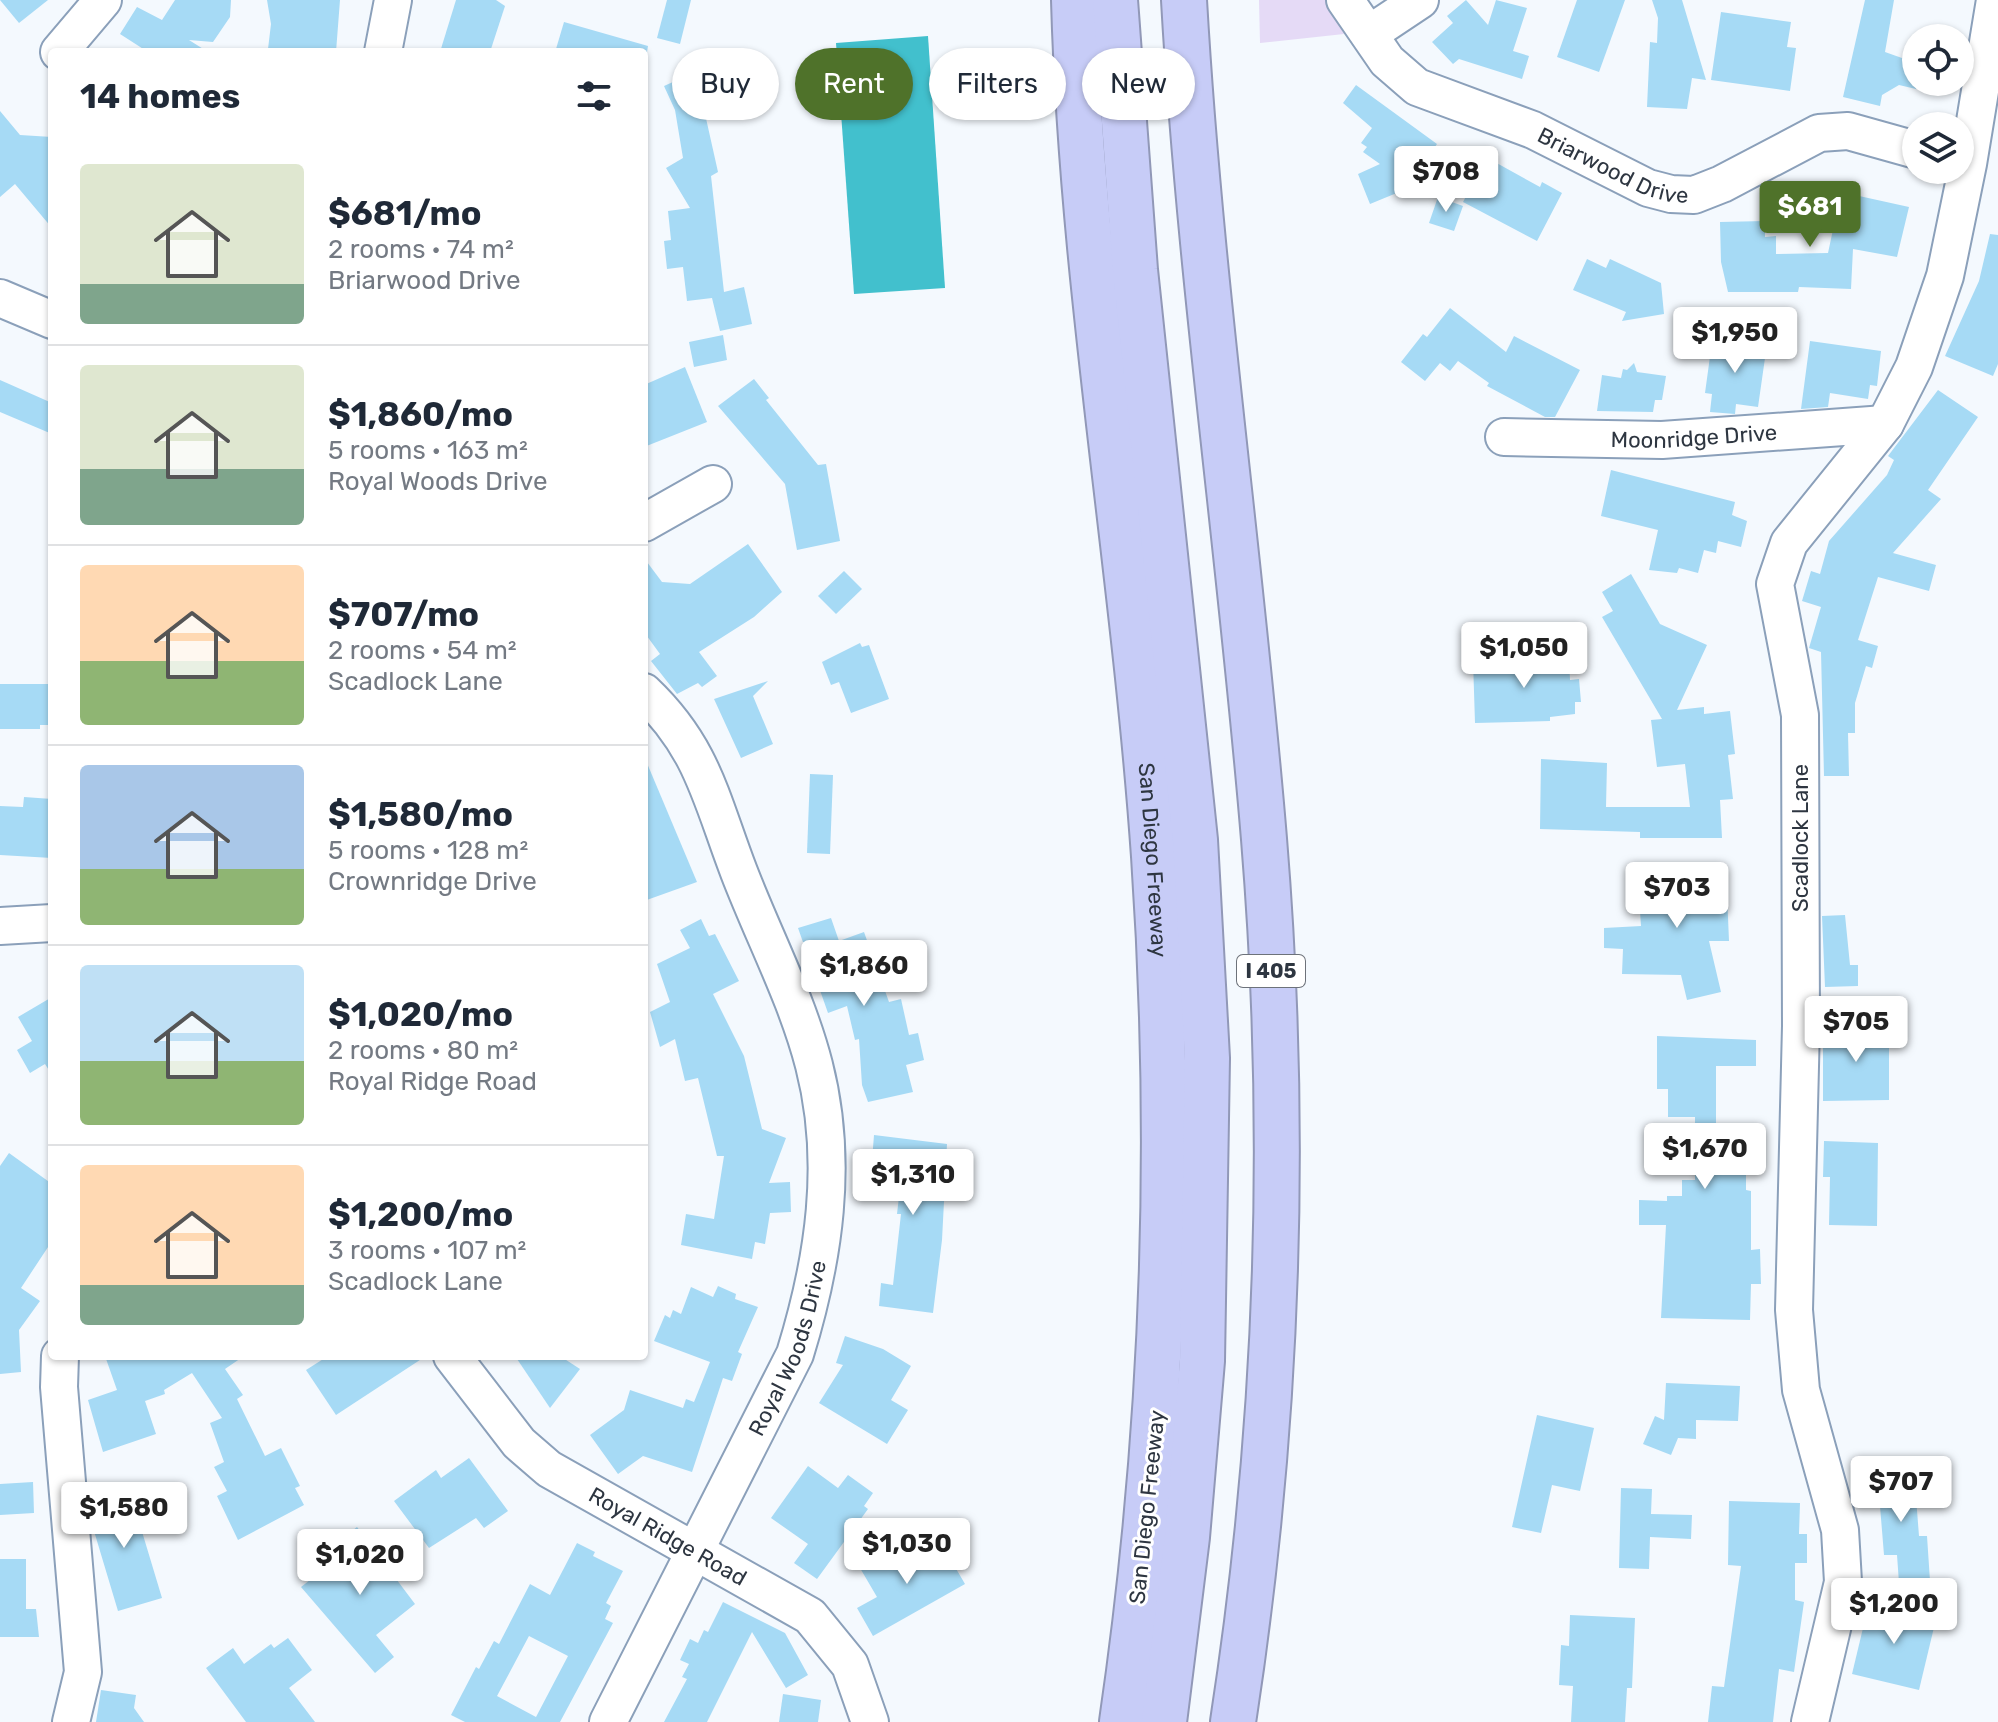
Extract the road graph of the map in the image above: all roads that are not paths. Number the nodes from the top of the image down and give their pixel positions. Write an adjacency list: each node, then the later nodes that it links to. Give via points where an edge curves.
1 (103, 0): 11 (street)
2 (393, 0): 12 (street)
3 (1074, 0): 32 (highway, San Diego Freeway, via 1096,294 1154,851 1165,1087 1158,1391)
4 (1115, 0): 33 (highway, via 1135,270 1195,840 1207,1058 1202,1361)
5 (1155, 0): 16 (highway, via 1168,188)
6 (1184, 0): 16 (highway, I 405)
7 (1345, 0): 10 (street, Briarwood Drive)
8 (1420, 0): 10 (street)
9 (1995, 0): 13 (street, Scadlock Lane)
10 (1369, 34): 14 (street, Briarwood Drive, via 1387,61 1417,87 1533,130 1648,188 1671,194 1694,195 1722,184 1819,133 1848,131)
11 (63, 48)
12 (384, 48)
13 (1974, 112)
14 (1902, 146)
15 (1960, 184): 19 (street, Scadlock Lane, via 1945,276 1914,367)
16 (1200, 221): 34 (highway, I 405, via 1264,841 1277,1135 1268,1408)
17 (0, 298): 18 (street)
18 (48, 318)
19 (1885, 424): 20 (street, Moonridge Drive, via 1662,440); 35 (street, Scadlock Lane, via 1789,543 1775,584 1800,715 1801,1026 1794,1310 1801,1390 1840,1530 1843,1582)
20 (1504, 437)
21 (713, 484): 22 (street)
22 (648, 521)
23 (648, 696): 28 (street, Royal Woods Drive, via 695,753 798,1015 815,1066 828,1186 810,1306 795,1354)
24 (48, 923): 25 (street)
25 (0, 926)
26 (60, 1360): 29 (street, via 83,1672)
27 (455, 1360): 28 (street, Royal Ridge Road, via 519,1443 549,1469)
28 (696, 1552): 30 (street, Royal Woods Drive); 31 (street, Royal Ridge Road, via 810,1616 850,1665)
29 (71, 1722)
30 (608, 1722)
31 (870, 1722)
32 (1122, 1722)
33 (1164, 1722)
34 (1233, 1722)
35 (1810, 1722)

